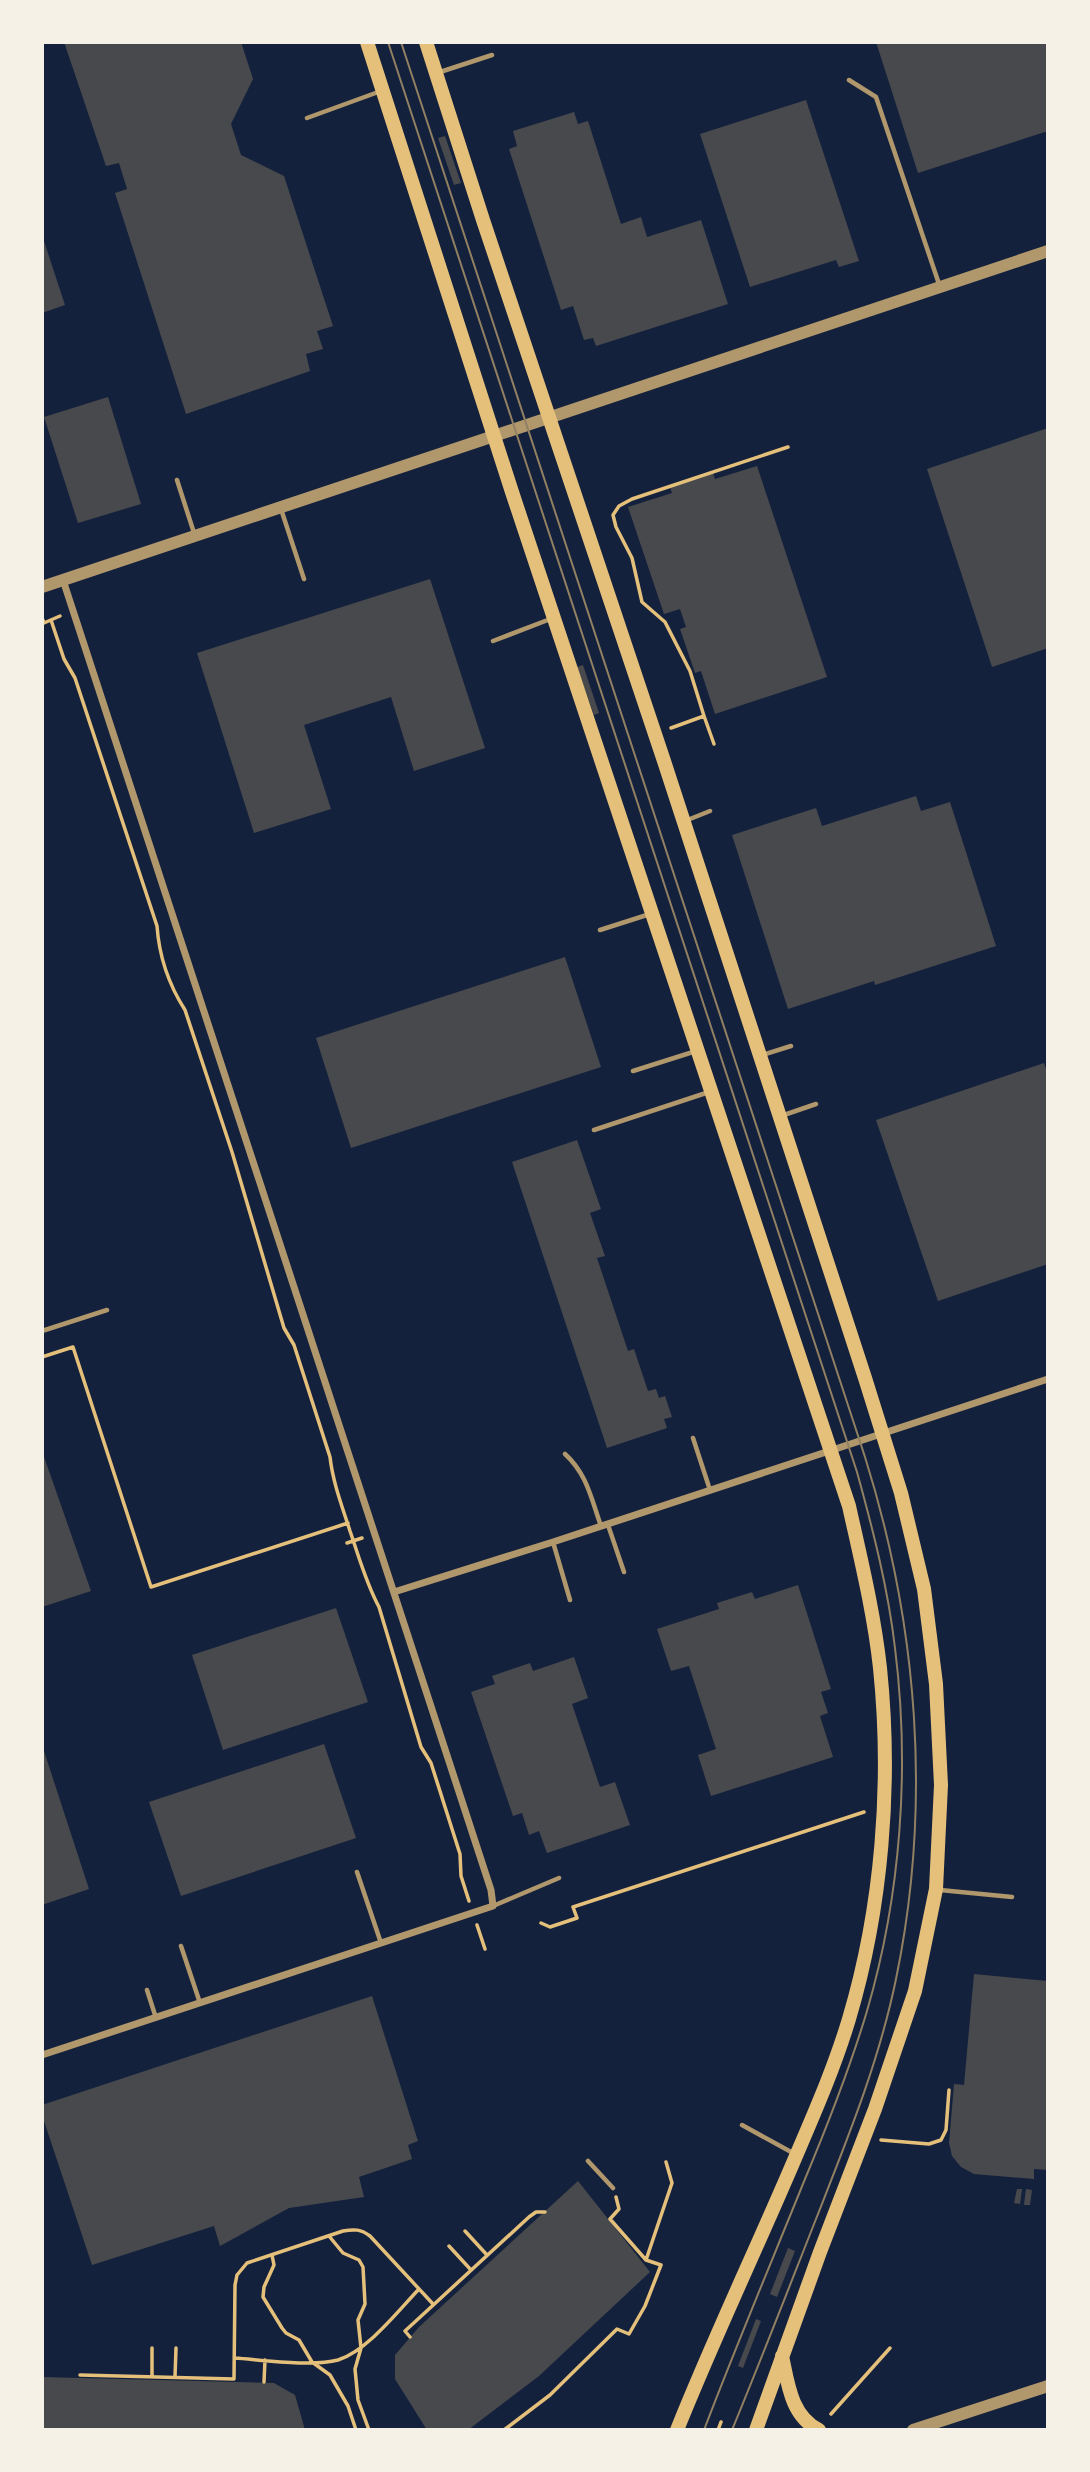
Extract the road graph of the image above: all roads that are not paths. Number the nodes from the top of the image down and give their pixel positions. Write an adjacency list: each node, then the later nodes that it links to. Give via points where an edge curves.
1 (367, 42): 6 (main road)
2 (426, 42): 4 (main road)
3 (492, 55): 4 (lane)
4 (436, 73): 10 (main road)
5 (849, 80): 9 (lane, via 876,97)
6 (382, 90): 7 (lane); 11 (main road)
7 (307, 118)
8 (1048, 251): 9 (street)
9 (940, 287): 10 (street)
10 (549, 417): 11 (street); 21 (main road)
11 (494, 437): 13 (street); 18 (main road)
12 (177, 480): 14 (lane)
13 (280, 509): 14 (street); 15 (lane)
14 (195, 537): 16 (street)
15 (304, 579)
16 (63, 580): 17 (street); 43 (street)
17 (42, 587)
18 (554, 618): 19 (lane); 22 (main road)
19 (493, 641)
20 (710, 811): 21 (lane)
21 (684, 821): 26 (main road)
22 (651, 914): 23 (lane); 25 (main road)
23 (600, 930)
24 (791, 1046): 26 (lane)
25 (698, 1050): 27 (lane); 28 (main road)
26 (760, 1056): 30 (main road)
27 (633, 1071)
28 (710, 1092): 31 (lane); 37 (main road)
29 (817, 1104): 30 (lane)
30 (780, 1116): 35 (main road)
31 (594, 1130)
32 (107, 1310): 33 (lane)
33 (42, 1331)
34 (1048, 1378): 35 (street)
35 (883, 1433): 37 (street); 47 (main road, via 924,1589 936,1684 941,1785)
36 (693, 1438): 39 (lane)
37 (830, 1450): 39 (street); 57 (main road, via 866,1580 880,1668 884,1790 869,1933 849,2019)
38 (565, 1454): 40 (lane, via 584,1476)
39 (710, 1490): 40 (street)
40 (604, 1525): 41 (street); 42 (lane)
41 (553, 1542): 43 (street); 44 (lane)
42 (624, 1572)
43 (394, 1592): 49 (street, via 491,1890)
44 (570, 1600)
45 (358, 1872): 50 (lane)
46 (559, 1878): 49 (lane)
47 (936, 1889): 48 (lane); 60 (main road, via 915,1991 876,2109)
48 (1012, 1897)
49 (492, 1906): 50 (street)
50 (381, 1943): 53 (street)
51 (181, 1946): 53 (lane)
52 (147, 1990): 54 (lane)
53 (200, 2003): 54 (street)
54 (156, 2018): 55 (street)
55 (42, 2055)
56 (742, 2124): 57 (lane)
57 (796, 2155): 62 (main road)
58 (588, 2161): 59 (lane)
59 (613, 2188)
60 (782, 2355): 63 (main road); 64 (main road, via 800,2415)
61 (1048, 2386): 65 (street)
62 (677, 2430)
63 (756, 2430)
64 (819, 2430)
65 (913, 2430)

